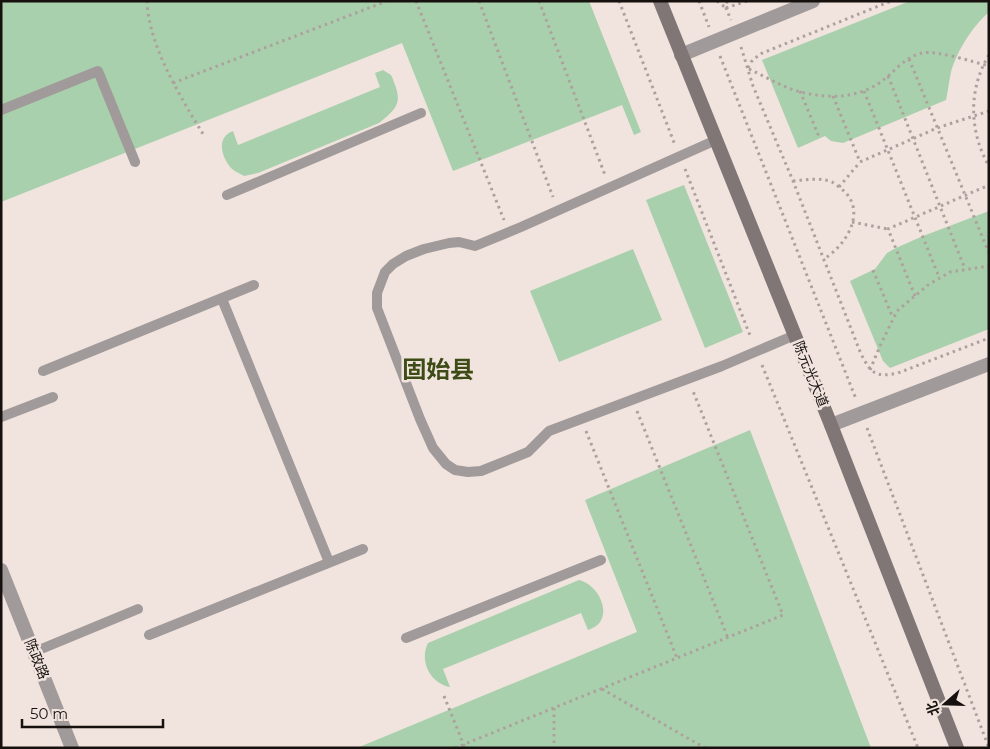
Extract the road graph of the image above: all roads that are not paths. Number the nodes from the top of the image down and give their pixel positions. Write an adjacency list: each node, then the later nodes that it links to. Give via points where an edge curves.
1 (660, 1): 3 (main road, 陈元光大道)
2 (813, 1): 3 (street)
3 (681, 55): 6 (main road, 陈元光大道)
4 (1, 110): 7 (lane, via 98,71)
5 (421, 112): 8 (lane)
6 (716, 140): 11 (main road, 陈元光大道); 11 (lane, via 475,246 459,242 424,249 393,264 385,272 376,293 377,308 420,419 433,448 446,464 455,470 481,471 528,452 549,431)
7 (135, 162)
8 (227, 195)
9 (254, 285): 10 (lane)
10 (222, 299): 13 (lane); 19 (lane)
11 (795, 335): 16 (main road, 陈元光大道)
12 (989, 364): 16 (street)
13 (43, 371)
14 (53, 397): 15 (lane)
15 (1, 417)
16 (831, 425): 26 (main road, 陈元光大道)
17 (363, 549): 19 (lane)
18 (601, 560): 23 (lane)
19 (329, 562): 22 (lane)
20 (1, 570): 24 (street, 陈政路)
21 (138, 609): 24 (lane)
22 (148, 635)
23 (406, 638)
24 (34, 652): 25 (street, 陈政路)
25 (72, 748)
26 (956, 748)

